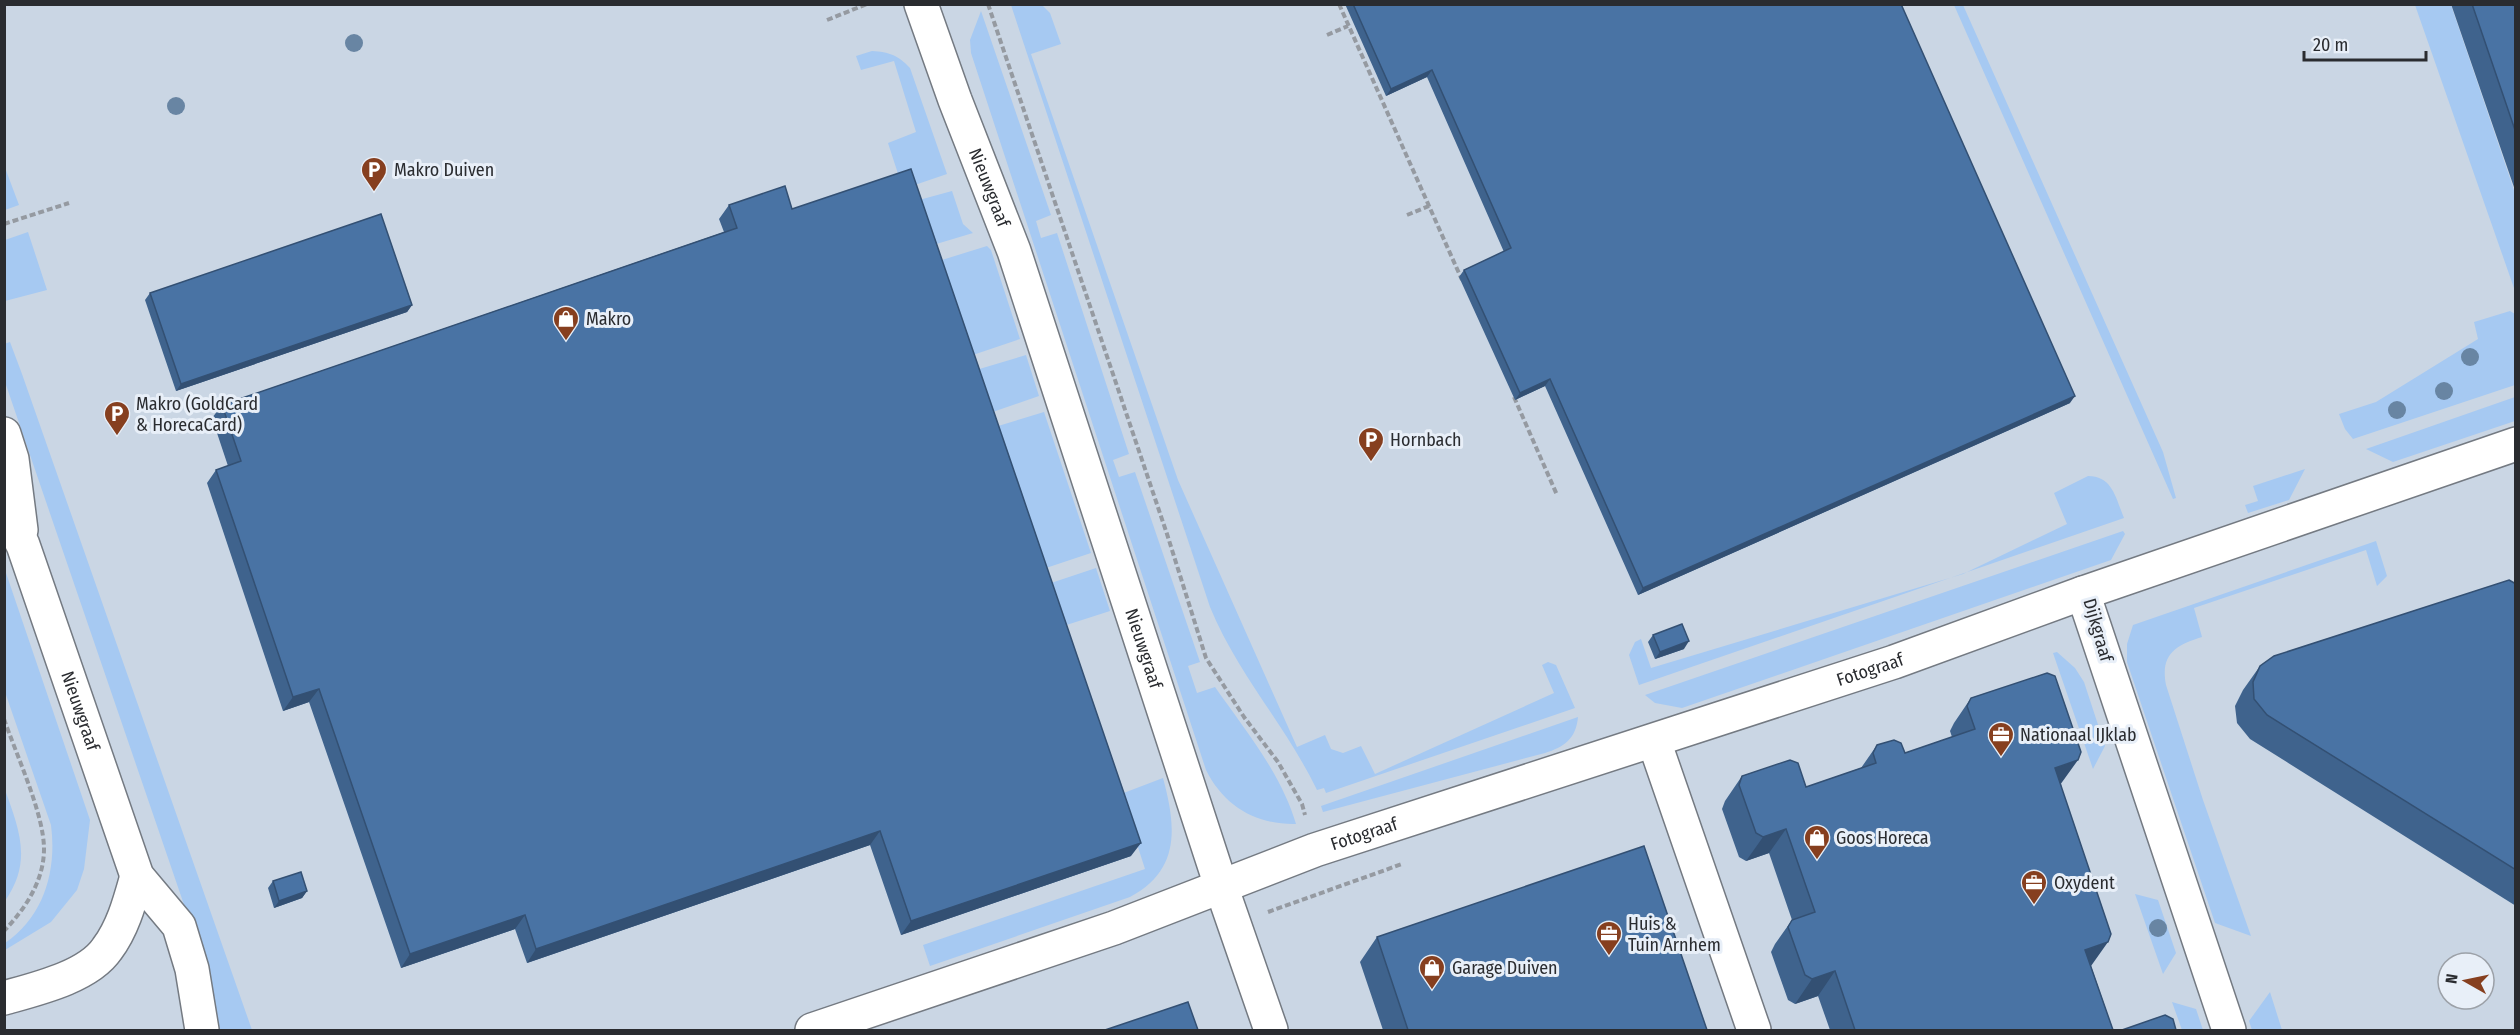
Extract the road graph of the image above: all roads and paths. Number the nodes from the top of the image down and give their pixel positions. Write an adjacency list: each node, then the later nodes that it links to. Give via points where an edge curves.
1 (867, 4): 5 (path)
2 (921, 4): 24 (street, Nieuwgraaf, via 1014,251)
3 (988, 4): 22 (path, via 1206,658 1278,762 1302,804)
4 (1339, 4): 6 (path)
5 (827, 20)
6 (1348, 25): 7 (path); 9 (path)
7 (1327, 36)
8 (69, 203): 11 (path)
9 (1429, 206): 10 (path); 12 (path)
10 (1407, 216)
11 (4, 224)
12 (1463, 282)
13 (1513, 394): 16 (path)
14 (4, 434): 18 (street, Nieuwgraaf, via 12,459)
15 (2516, 444): 19 (street, Dijkgraaf)
16 (1557, 495)
17 (4, 507): 18 (street, Nieuwgraaf)
18 (23, 545): 23 (street, Nieuwgraaf)
19 (2083, 593): 21 (street, Fotograaf, via 1893,662); 32 (street, Dijkgraaf)
20 (4, 719): 26 (path, via 40,822 44,849 35,889)
21 (1654, 741): 22 (street, Fotograaf); 31 (street)
22 (1315, 850): 24 (street, Fotograaf); 25 (path)
23 (137, 876): 27 (street, via 127,910 107,950 90,965 52,984); 28 (street, Nieuwgraaf, via 179,926 192,969)
24 (1221, 886): 29 (street, via 1114,928); 30 (street)
25 (1328, 890)
26 (4, 931)
27 (4, 998)
28 (202, 1030)
29 (812, 1030)
30 (1271, 1030)
31 (1754, 1030)
32 (2229, 1030)

